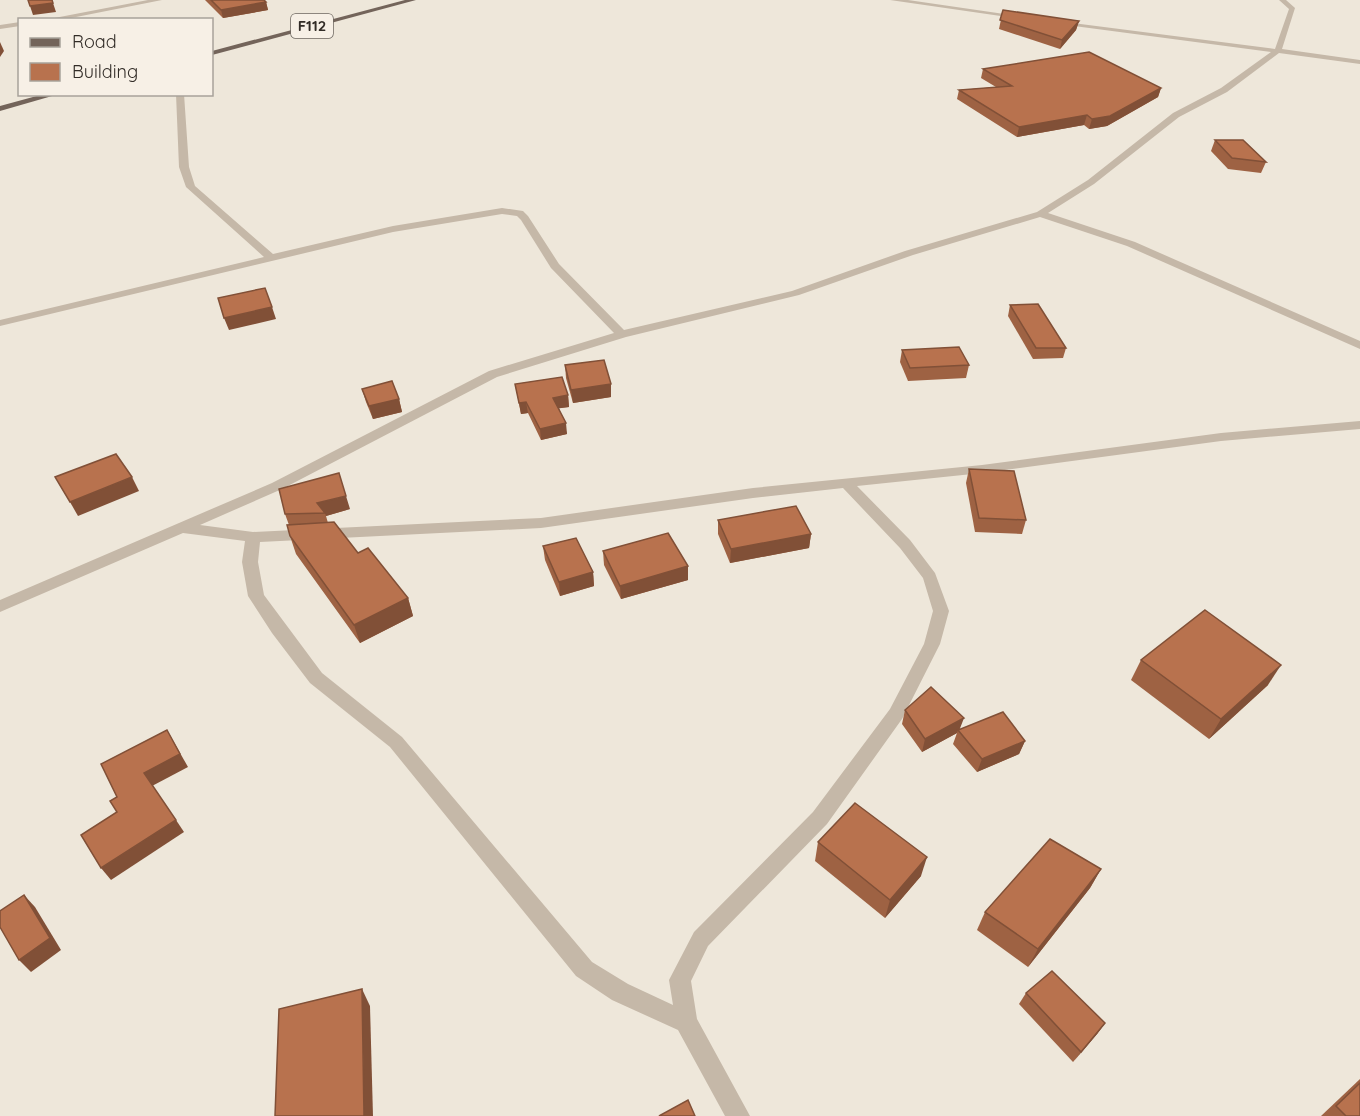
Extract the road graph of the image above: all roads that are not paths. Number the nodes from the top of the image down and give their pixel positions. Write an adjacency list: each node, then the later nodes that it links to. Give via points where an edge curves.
1 (159, 0): 5 (street)
2 (413, 0): 11 (main road, F112)
3 (893, 0): 6 (street)
4 (1282, 0): 10 (street, via 1292,8)
5 (58, 18)
6 (1035, 19)
7 (1047, 20): 10 (street)
8 (18, 24): 9 (street)
9 (0, 27)
10 (1278, 51): 12 (street); 16 (street, via 1224,90 1176,115 1091,182)
11 (213, 53)
12 (1360, 62)
13 (48, 96): 15 (main road)
14 (180, 96): 17 (street, via 184,167 191,187)
15 (0, 109)
16 (1040, 214): 19 (street, via 909,253 777,299); 20 (street, via 1131,244)
17 (270, 257): 18 (street); 19 (street, via 393,229 512,211 525,218 555,266)
18 (0, 323)
19 (622, 334): 23 (street, via 493,374 287,481)
20 (1360, 345)
21 (1360, 425): 22 (street, via 1298,428)
22 (847, 484): 24 (street, via 541,523); 26 (street, via 905,544 930,577 941,611 932,644 896,714 820,818 700,939 680,980)
23 (184, 528): 24 (street); 25 (street)
24 (253, 537): 26 (street, via 250,562 256,596 316,678 396,742 584,969 620,992)
25 (0, 606)
26 (687, 1022): 27 (street)
27 (738, 1116)

